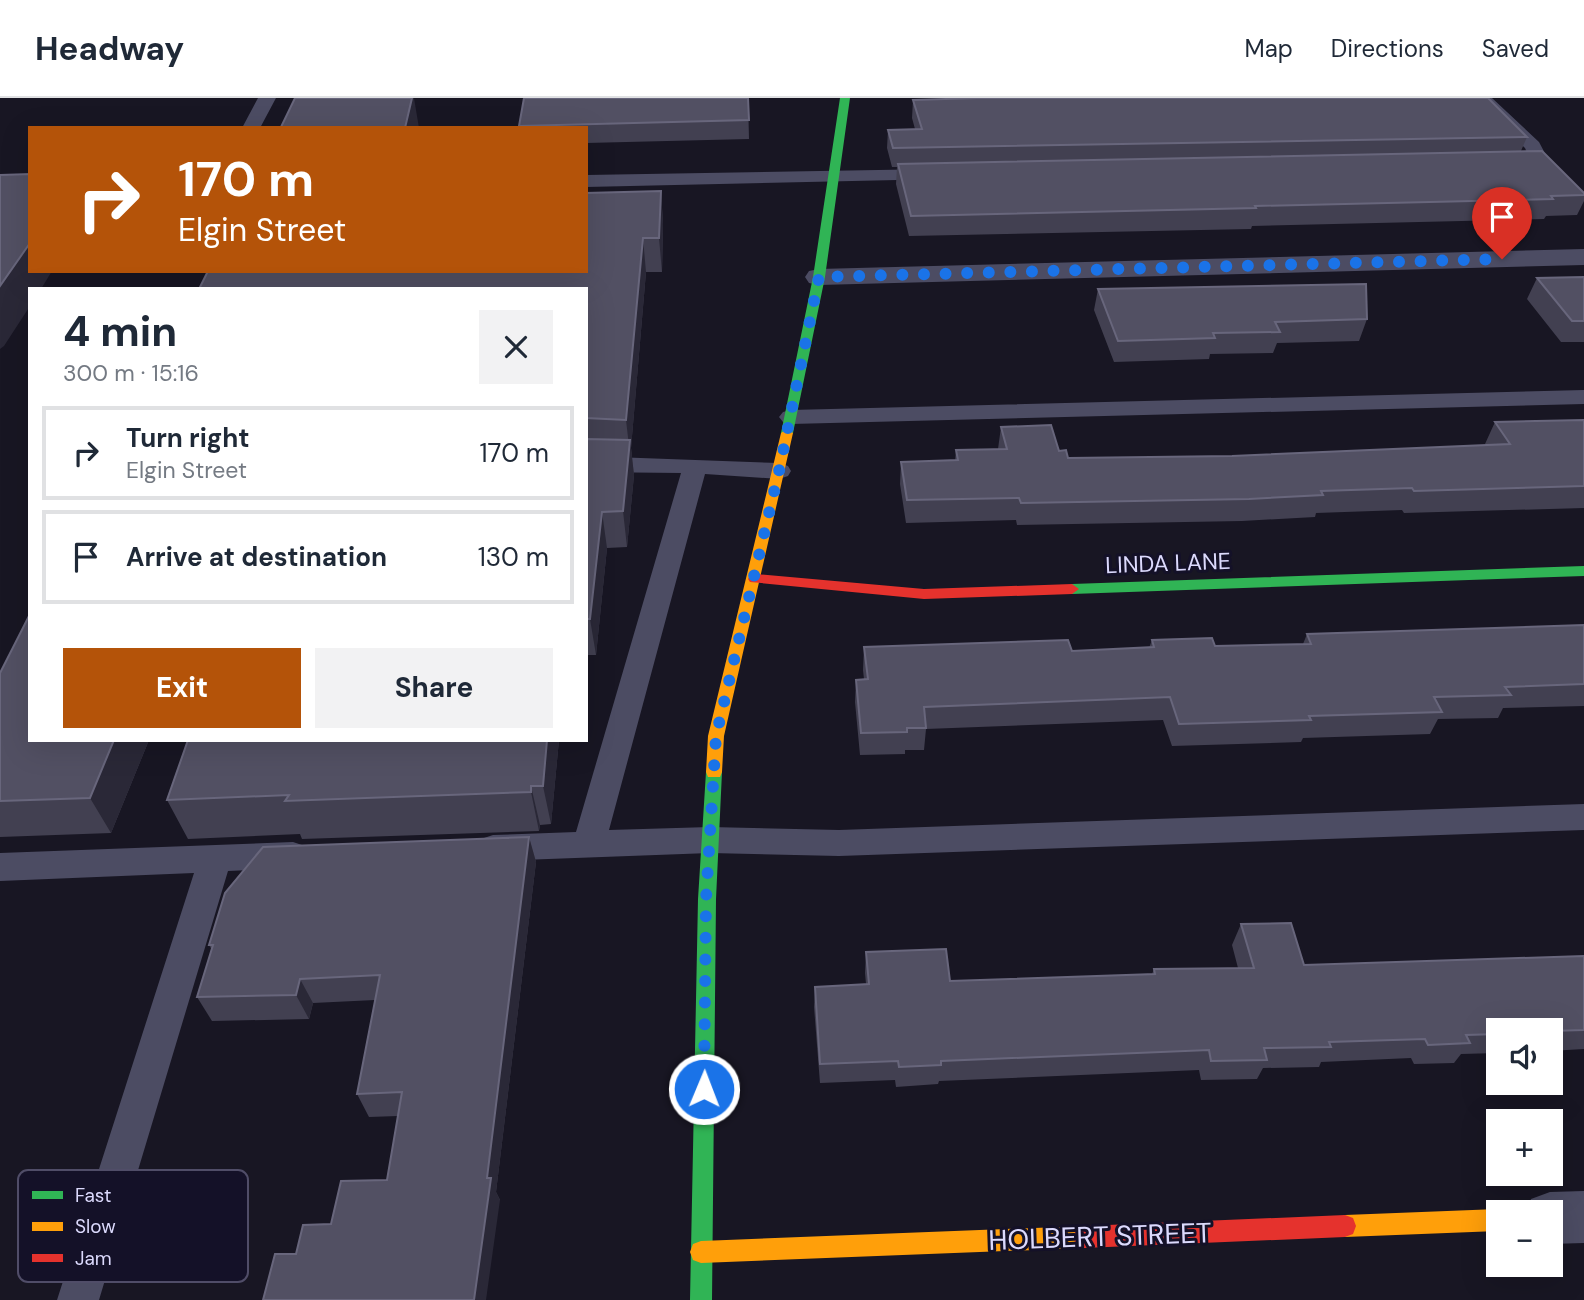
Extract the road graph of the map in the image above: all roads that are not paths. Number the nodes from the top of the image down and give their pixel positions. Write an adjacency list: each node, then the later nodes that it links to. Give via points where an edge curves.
1 (267, 98): 4 (lane)
2 (845, 98): 7 (street)
3 (1482, 98): 5 (lane, via 1533,146 1540,162)
4 (252, 126)
5 (1485, 165)
6 (960, 174): 7 (lane)
7 (834, 176): 8 (lane); 10 (street)
8 (588, 181)
9 (1584, 257): 10 (street)
10 (819, 277): 12 (street)
11 (1584, 397): 12 (lane)
12 (791, 417): 15 (street)
13 (588, 464): 14 (lane)
14 (695, 466): 15 (lane); 20 (lane)
15 (779, 471): 17 (street)
16 (1584, 570): 17 (street, LINDA LANE, via 924,594)
17 (755, 579): 19 (street, via 716,736)
18 (1584, 817): 19 (lane, via 839,843)
19 (710, 840): 20 (lane); 29 (street)
20 (589, 845): 21 (lane)
21 (464, 849)
22 (326, 854): 23 (lane)
23 (215, 858): 24 (lane); 25 (lane)
24 (0, 867)
25 (118, 1170)
26 (1584, 1217): 27 (street)
27 (1563, 1218)
28 (1486, 1220): 29 (street, HOLBERT STREET)
29 (701, 1252): 32 (street)
30 (84, 1282): 31 (lane)
31 (78, 1300)
32 (701, 1300)

